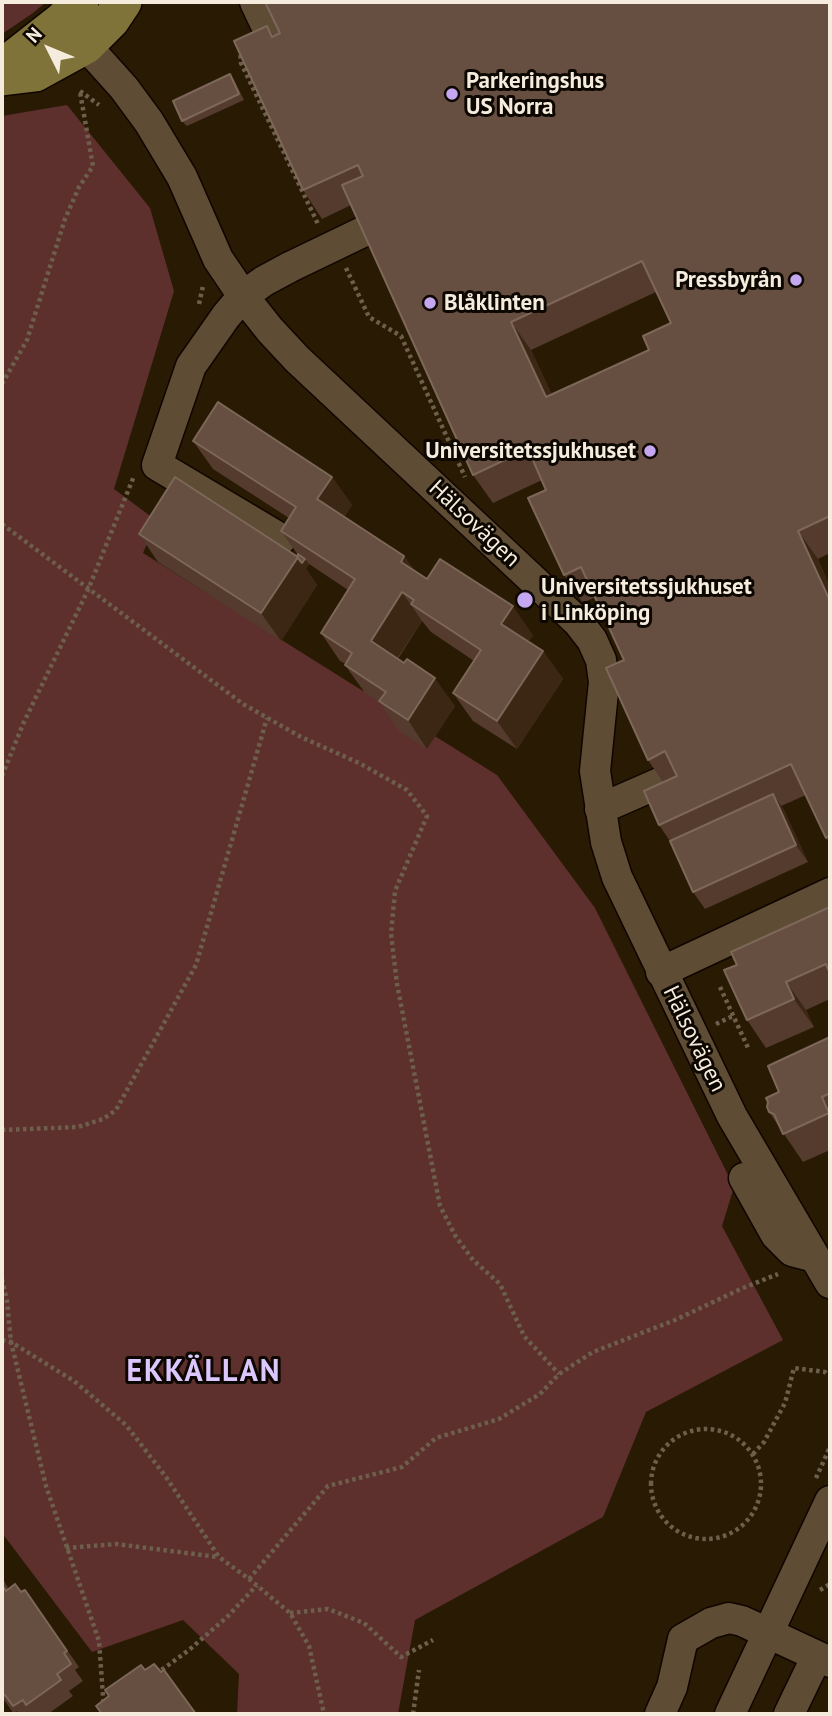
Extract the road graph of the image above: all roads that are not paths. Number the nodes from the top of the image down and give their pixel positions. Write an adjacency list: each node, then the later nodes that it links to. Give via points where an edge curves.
1 (123, 2): 3 (main road, via 111,20)
2 (255, 2): 4 (street)
3 (77, 22): 5 (main road); 6 (main road, via 35,73); 8 (street, Hälsovägen, via 167,151 218,259)
4 (275, 44)
5 (2, 68)
6 (2, 77)
7 (416, 193): 8 (street, bridge, via 401,213 290,267)
8 (243, 296): 9 (street, via 191,366 157,465); 11 (street, Hälsovägen, via 297,359 592,640 604,682 595,771)
9 (281, 539)
10 (664, 781): 11 (street)
11 (600, 809): 13 (street, Hälsovägen, via 617,877)
12 (830, 893): 13 (street)
13 (661, 972): 14 (street, Hälsovägen, via 742,1135)
14 (826, 1275)
15 (830, 1501): 17 (street)
16 (830, 1545): 17 (street)
17 (802, 1563): 18 (street)
18 (768, 1634): 19 (street); 20 (street, via 729,1618 683,1639 672,1687); 21 (street)
19 (824, 1659): 22 (street)
20 (660, 1714)
21 (730, 1714)
22 (789, 1714)

